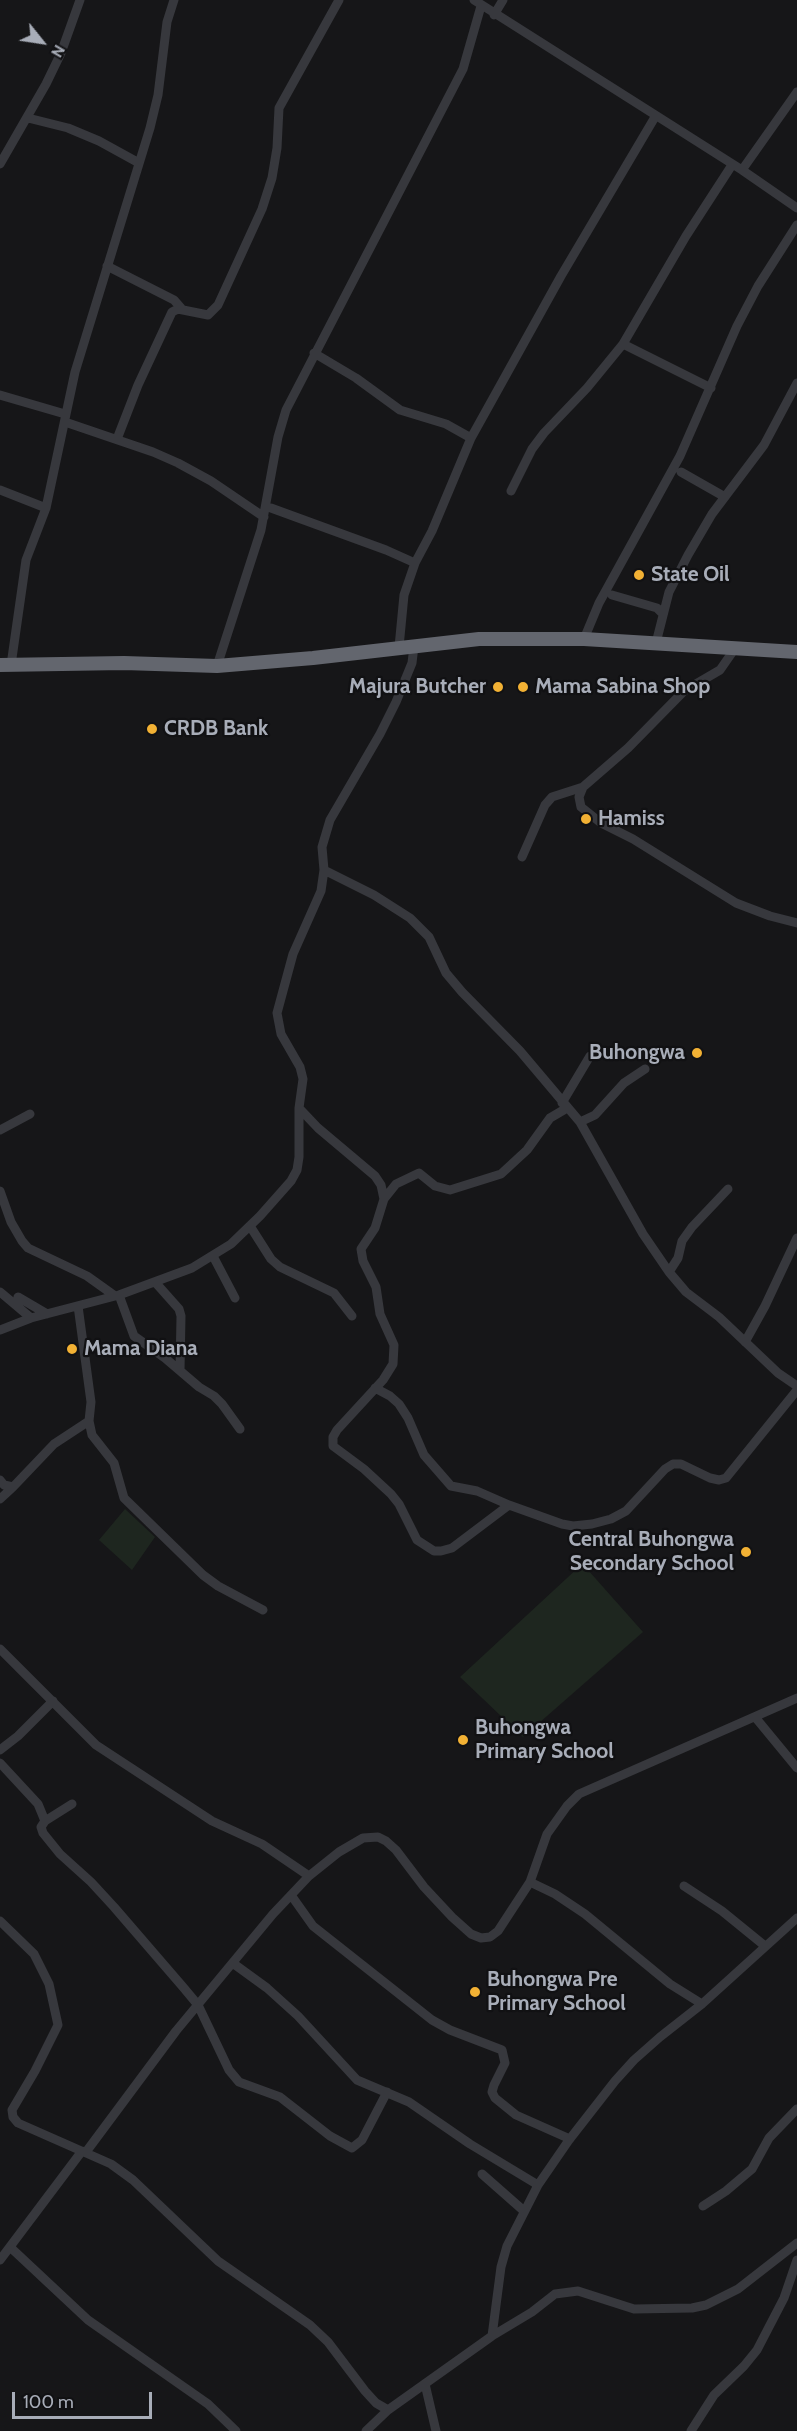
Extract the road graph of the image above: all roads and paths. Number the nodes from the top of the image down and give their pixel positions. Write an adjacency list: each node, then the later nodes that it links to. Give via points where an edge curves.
1 (80, 0): 9 (street, via 61,53)
2 (174, 0): 10 (street, via 167,21 158,95)
3 (339, 0): 17 (street, via 279,108 272,178 218,305 208,315)
4 (503, 0): 6 (street)
5 (477, 3): 6 (street); 19 (street, via 463,69)
6 (494, 15): 8 (street)
7 (797, 92): 13 (street)
8 (655, 117): 12 (street); 24 (street)
9 (28, 118): 10 (street, via 68,128); 11 (street)
10 (139, 163): 16 (street)
11 (0, 164)
12 (732, 165): 13 (street); 18 (street)
13 (742, 170): 14 (street)
14 (797, 208)
15 (797, 225): 21 (street, via 758,286)
16 (107, 266): 17 (street, via 174,300 181,308); 23 (street)
17 (178, 309): 25 (street, via 168,318)
18 (623, 344): 21 (street); 28 (street, via 544,433)
19 (314, 353): 24 (street, via 400,410 446,424); 32 (street, via 286,410)
20 (797, 383): 29 (street, via 764,446)
21 (711, 388): 36 (street, via 680,456 599,603)
22 (0, 395): 23 (street)
23 (65, 418): 25 (street); 30 (street)
24 (471, 438): 33 (street)
25 (117, 440): 32 (street, via 178,463)
26 (681, 472): 29 (street)
27 (0, 490): 30 (street)
28 (511, 492)
29 (725, 497): 35 (street, via 688,555 669,592)
30 (46, 508): 42 (street, via 26,561)
31 (271, 508): 33 (street)
32 (264, 517): 43 (street)
33 (415, 563): 39 (street, via 404,596)
34 (612, 594): 35 (street, via 657,608)
35 (663, 614): 37 (street)
36 (584, 639): 37 (highway); 38 (highway, via 479,639)
37 (656, 643): 40 (highway)
38 (414, 646): 39 (highway); 46 (street, via 412,663 396,702 330,820 322,847)
39 (399, 647): 43 (highway)
40 (736, 647): 41 (highway); 44 (street, via 720,670 684,691)
41 (797, 652)
42 (6, 665): 43 (highway)
43 (217, 666)
44 (583, 787): 45 (street, via 552,797); 47 (street, via 580,807 601,823 736,903)
45 (522, 856)
46 (324, 870): 50 (street, via 410,918 429,937 446,973 520,1051); 51 (street, via 321,891 293,954 278,1013 281,1034 303,1079)
47 (797, 922)
48 (590, 1056): 50 (street)
49 (645, 1069): 53 (street, via 624,1083 595,1114)
50 (565, 1106): 53 (street); 57 (street, via 501,1174 450,1190 435,1186 418,1173 396,1184)
51 (299, 1108): 57 (street, via 375,1176); 58 (street, via 297,1170)
52 (30, 1114): 54 (street)
53 (580, 1122): 61 (street)
54 (0, 1131)
55 (728, 1189): 61 (street, via 682,1241)
56 (0, 1191): 64 (street, via 11,1222 28,1248)
57 (384, 1200): 74 (street, via 375,1228 362,1249 395,1353 393,1364)
58 (250, 1226): 60 (street); 69 (street, via 280,1267 334,1293)
59 (797, 1238): 72 (street)
60 (213, 1256): 62 (street); 66 (street)
61 (669, 1272): 72 (street, via 686,1292)
62 (155, 1282): 64 (street); 73 (street, via 181,1316)
63 (0, 1292): 70 (street)
64 (117, 1295): 67 (street); 73 (street, via 134,1336)
65 (18, 1297): 68 (street)
66 (235, 1298)
67 (78, 1306): 68 (street); 76 (street, via 91,1402)
68 (47, 1314): 70 (street)
69 (352, 1316)
70 (31, 1318): 71 (street)
71 (0, 1330)
72 (745, 1342): 75 (street)
73 (180, 1371): 77 (street, via 222,1404)
74 (375, 1388): 81 (street, via 399,1404 424,1455 451,1486 477,1491); 81 (street, via 337,1430 333,1446 391,1494 417,1540 434,1551 452,1548)
75 (797, 1388): 81 (street, via 726,1478 710,1478 673,1464 664,1468 626,1511 592,1524 562,1524)
76 (89, 1421): 79 (street, via 54,1444); 82 (street, via 92,1435 114,1463 130,1506 203,1575)
77 (240, 1429)
78 (0, 1480): 79 (street)
79 (13, 1487): 80 (street)
80 (0, 1499)
81 (509, 1505)
82 (263, 1610)
83 (0, 1649): 85 (street)
84 (797, 1698): 86 (street)
85 (53, 1701): 87 (street); 92 (street, via 83,1733 117,1760)
86 (755, 1717): 89 (street); 93 (street, via 579,1794 547,1834)
87 (0, 1750)
88 (0, 1763): 91 (street, via 38,1804)
89 (797, 1768)
90 (72, 1804): 91 (street)
91 (45, 1821): 101 (street, via 43,1833 60,1854 106,1899)
92 (309, 1876): 93 (street, via 363,1838 378,1837 396,1850 452,1917 481,1938 498,1931); 95 (street)
93 (530, 1882): 100 (street, via 585,1914 662,1978)
94 (684, 1886): 98 (street)
95 (291, 1895): 99 (street); 104 (street, via 313,1926 432,2020 501,2050 505,2063 492,2092 495,2098 516,2115)
96 (797, 1918): 98 (street)
97 (0, 1921): 105 (street, via 34,1954 49,1984 58,2025 12,2110 13,2117 18,2123)
98 (765, 1946): 100 (street)
99 (234, 1964): 101 (street); 102 (street, via 298,2016 357,2080)
100 (702, 2004): 104 (street, via 634,2061)
101 (198, 2005): 102 (street, via 229,2070 239,2082 280,2097 347,2147 362,2140); 105 (street)
102 (387, 2092): 107 (street, via 409,2102)
103 (797, 2109): 108 (street, via 769,2138 752,2169)
104 (570, 2139): 107 (street)
105 (84, 2151): 111 (street); 116 (street, via 133,2180 218,2261 310,2325 328,2342 364,2391)
106 (482, 2174): 109 (street)
107 (538, 2185): 109 (street)
108 (703, 2206)
109 (524, 2211): 114 (street, via 501,2267)
110 (797, 2243): 114 (street, via 738,2289 706,2304 679,2310 634,2309 566,2291 546,2298 532,2312)
111 (10, 2247): 112 (street); 117 (street, via 88,2320 208,2404)
112 (0, 2260)
113 (797, 2260): 120 (street, via 757,2350 714,2395)
114 (492, 2336): 115 (street)
115 (425, 2384): 116 (street); 119 (street)
116 (388, 2410): 118 (street)
117 (236, 2431)
118 (366, 2431)
119 (436, 2431)
120 (691, 2431)

